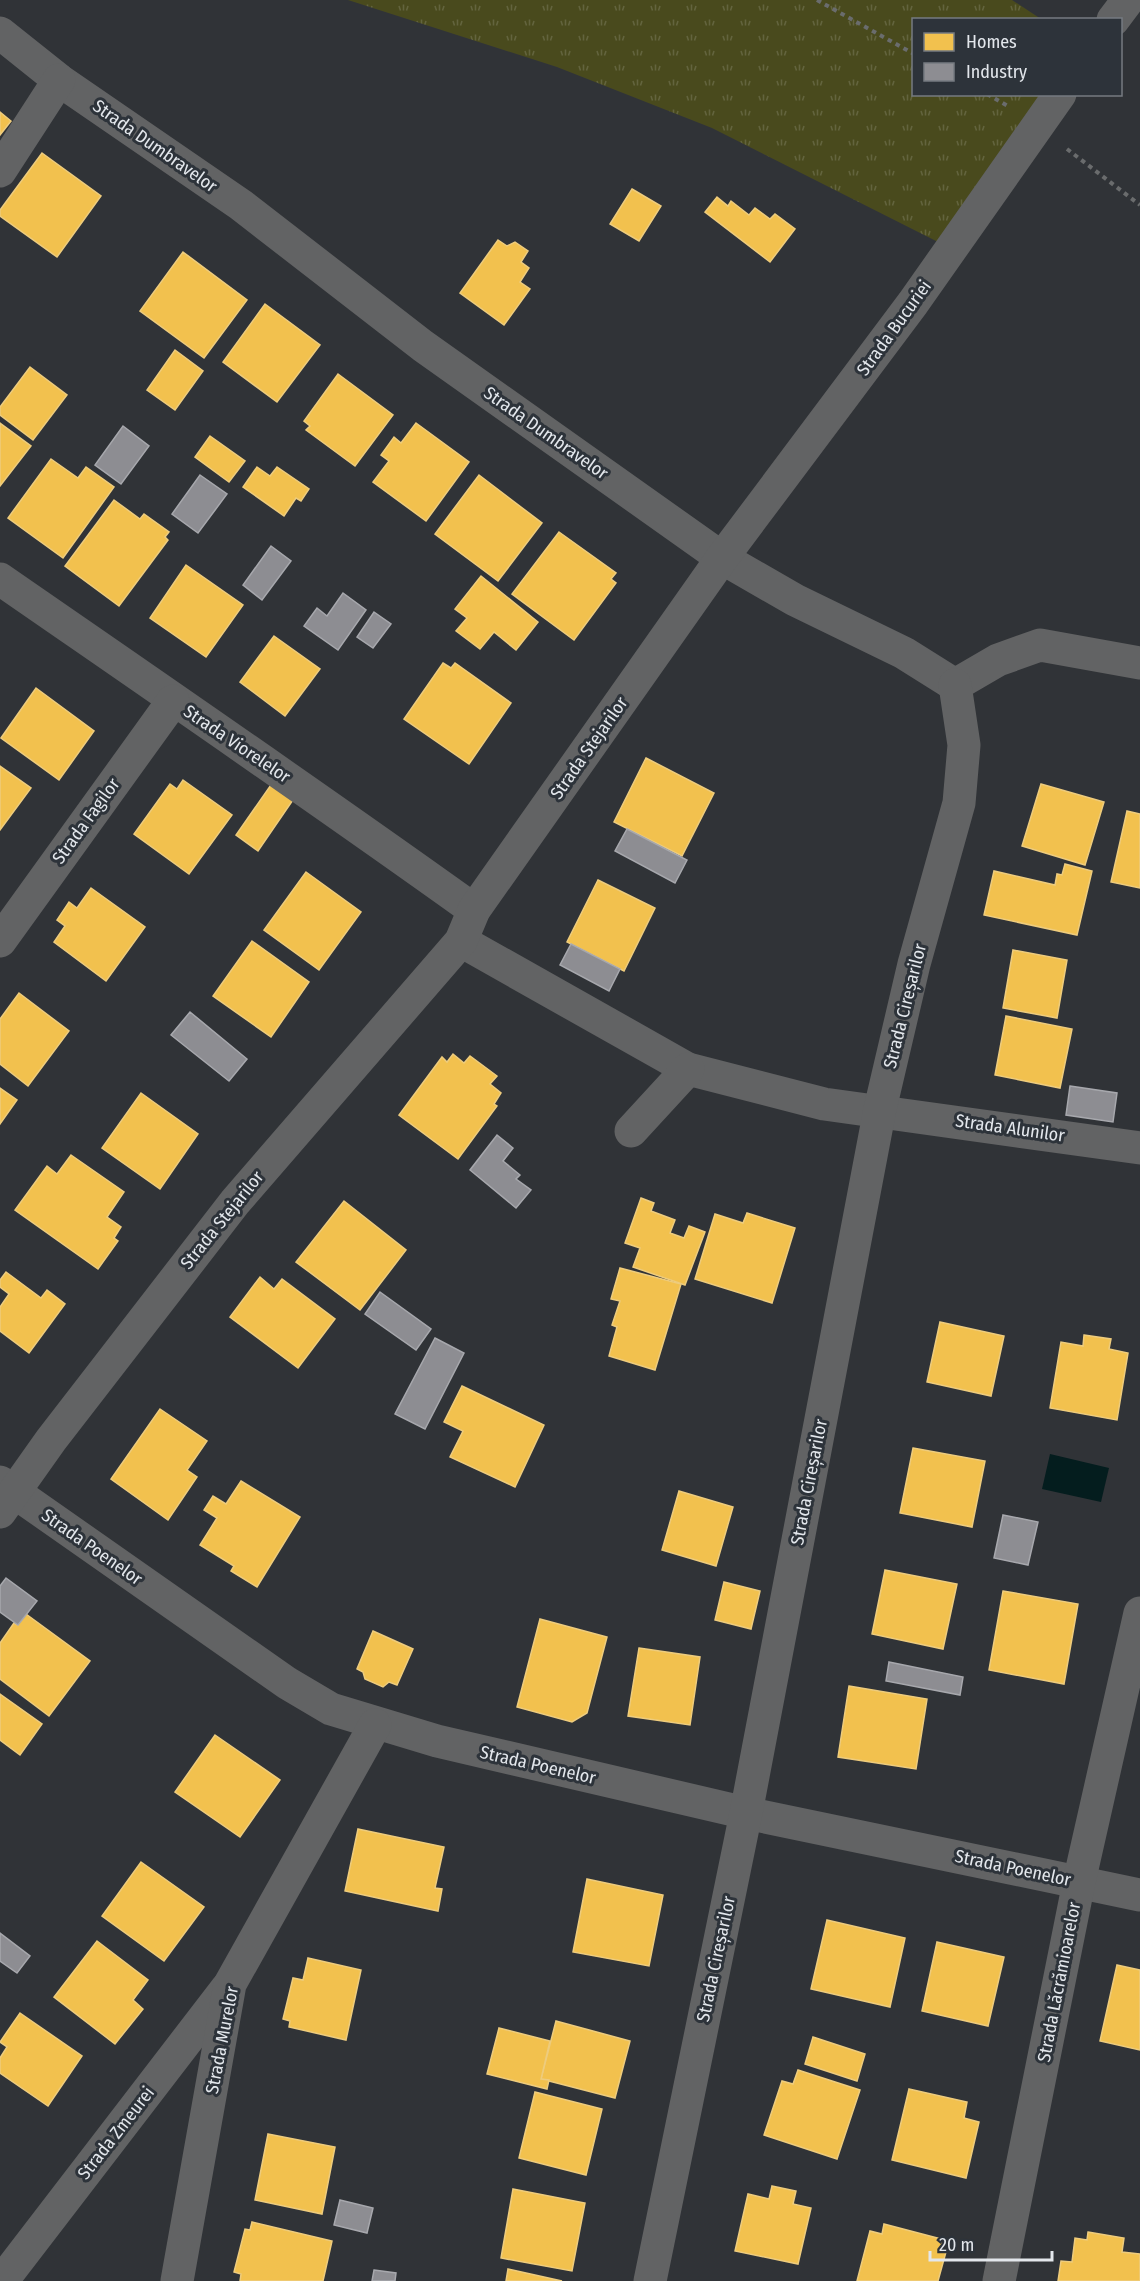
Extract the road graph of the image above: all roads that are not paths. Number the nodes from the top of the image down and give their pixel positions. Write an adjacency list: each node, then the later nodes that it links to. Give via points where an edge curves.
1 (1128, 0): 2 (street)
2 (1114, 18)
3 (0, 33): 4 (street, Strada Dumbravelor)
4 (59, 80): 6 (street); 7 (street, Strada Dumbravelor, via 242,206 423,346)
5 (1059, 96): 7 (street, Strada Bucuriei, via 913,303)
6 (0, 171)
7 (722, 558): 10 (street, Strada Dumbravelor, via 795,600 904,653); 12 (street, Strada Stejarilor)
8 (0, 579): 11 (street, Strada Viorelelor)
9 (1140, 663): 10 (street, via 1040,645 998,660)
10 (955, 685): 16 (street, Strada Cireșarilor, via 964,745 959,803 914,964)
11 (173, 701): 12 (street, Strada Viorelelor); 13 (street, Strada Fagilor)
12 (474, 910): 14 (street, Strada Stejarilor)
13 (0, 941)
14 (461, 941): 15 (street); 19 (street, Strada Stejarilor, via 235,1202)
15 (688, 1069): 16 (street, via 824,1104); 17 (street)
16 (880, 1109): 18 (street, Strada Alunilor); 22 (street, Strada Cireșarilor)
17 (632, 1131)
18 (1140, 1148)
19 (5, 1495): 21 (street, Strada Poenelor, via 287,1683 331,1709)
20 (1140, 1613): 23 (street, Strada Lăcrămioarelor)
21 (375, 1725): 22 (street, Strada Poenelor); 25 (street, Strada Murelor)
22 (746, 1813): 23 (street, Strada Poenelor); 28 (street, Strada Cireșarilor)
23 (1079, 1882): 24 (street, Strada Poenelor); 29 (street, Strada Lăcrămioarelor)
24 (1140, 1895)
25 (230, 1984): 26 (street, Strada Zmeurei); 27 (street, Strada Murelor)
26 (2, 2281)
27 (177, 2281)
28 (650, 2281)
29 (999, 2281)

